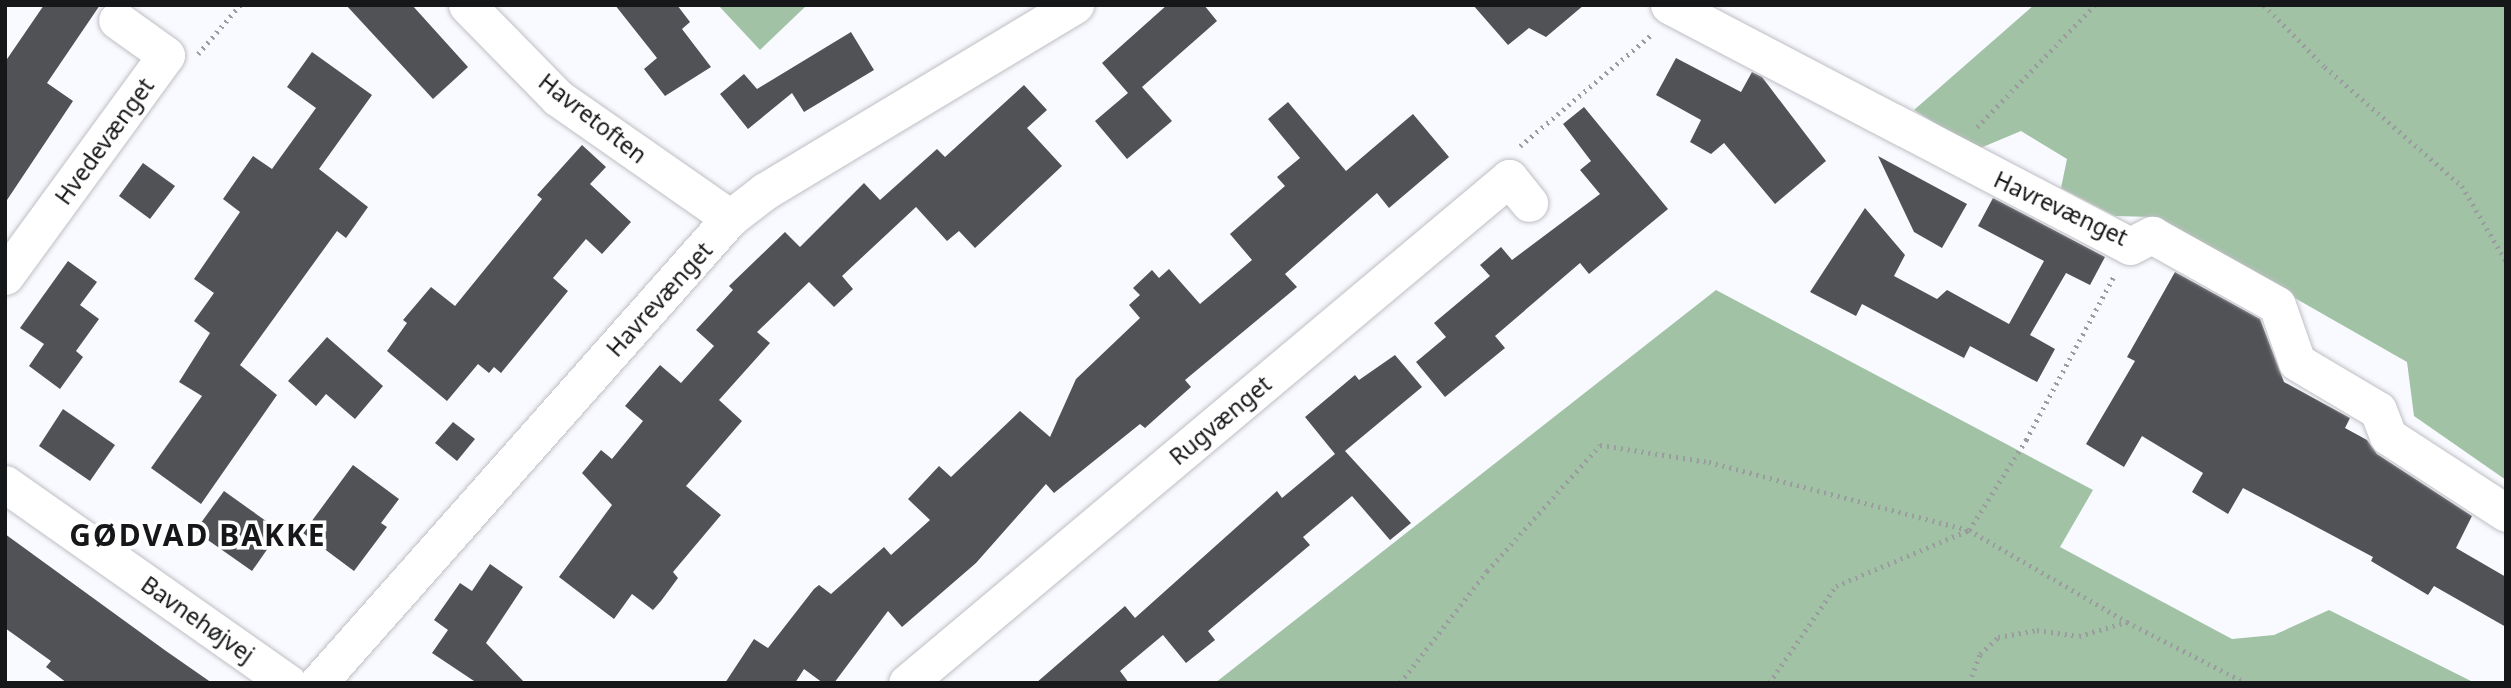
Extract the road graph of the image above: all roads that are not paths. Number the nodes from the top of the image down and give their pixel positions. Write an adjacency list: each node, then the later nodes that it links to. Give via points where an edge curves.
1 (467, 5): 6 (street, Havretoften, via 558,98)
2 (1075, 5): 6 (street, Havrevænget, via 765,191)
3 (1674, 8): 9 (street, Havrevænget, via 2130,246 2152,235 2277,305 2297,362 2378,410 2388,436)
4 (117, 20): 7 (street, Hvedevænget, via 166,55)
5 (1519, 190): 12 (street, Rugvænget)
6 (730, 218): 11 (street, Havrevænget)
7 (5, 276)
8 (5, 484): 10 (street, Bavnehøjvej)
9 (2506, 513)
10 (288, 683)
11 (318, 683)
12 (907, 683)

